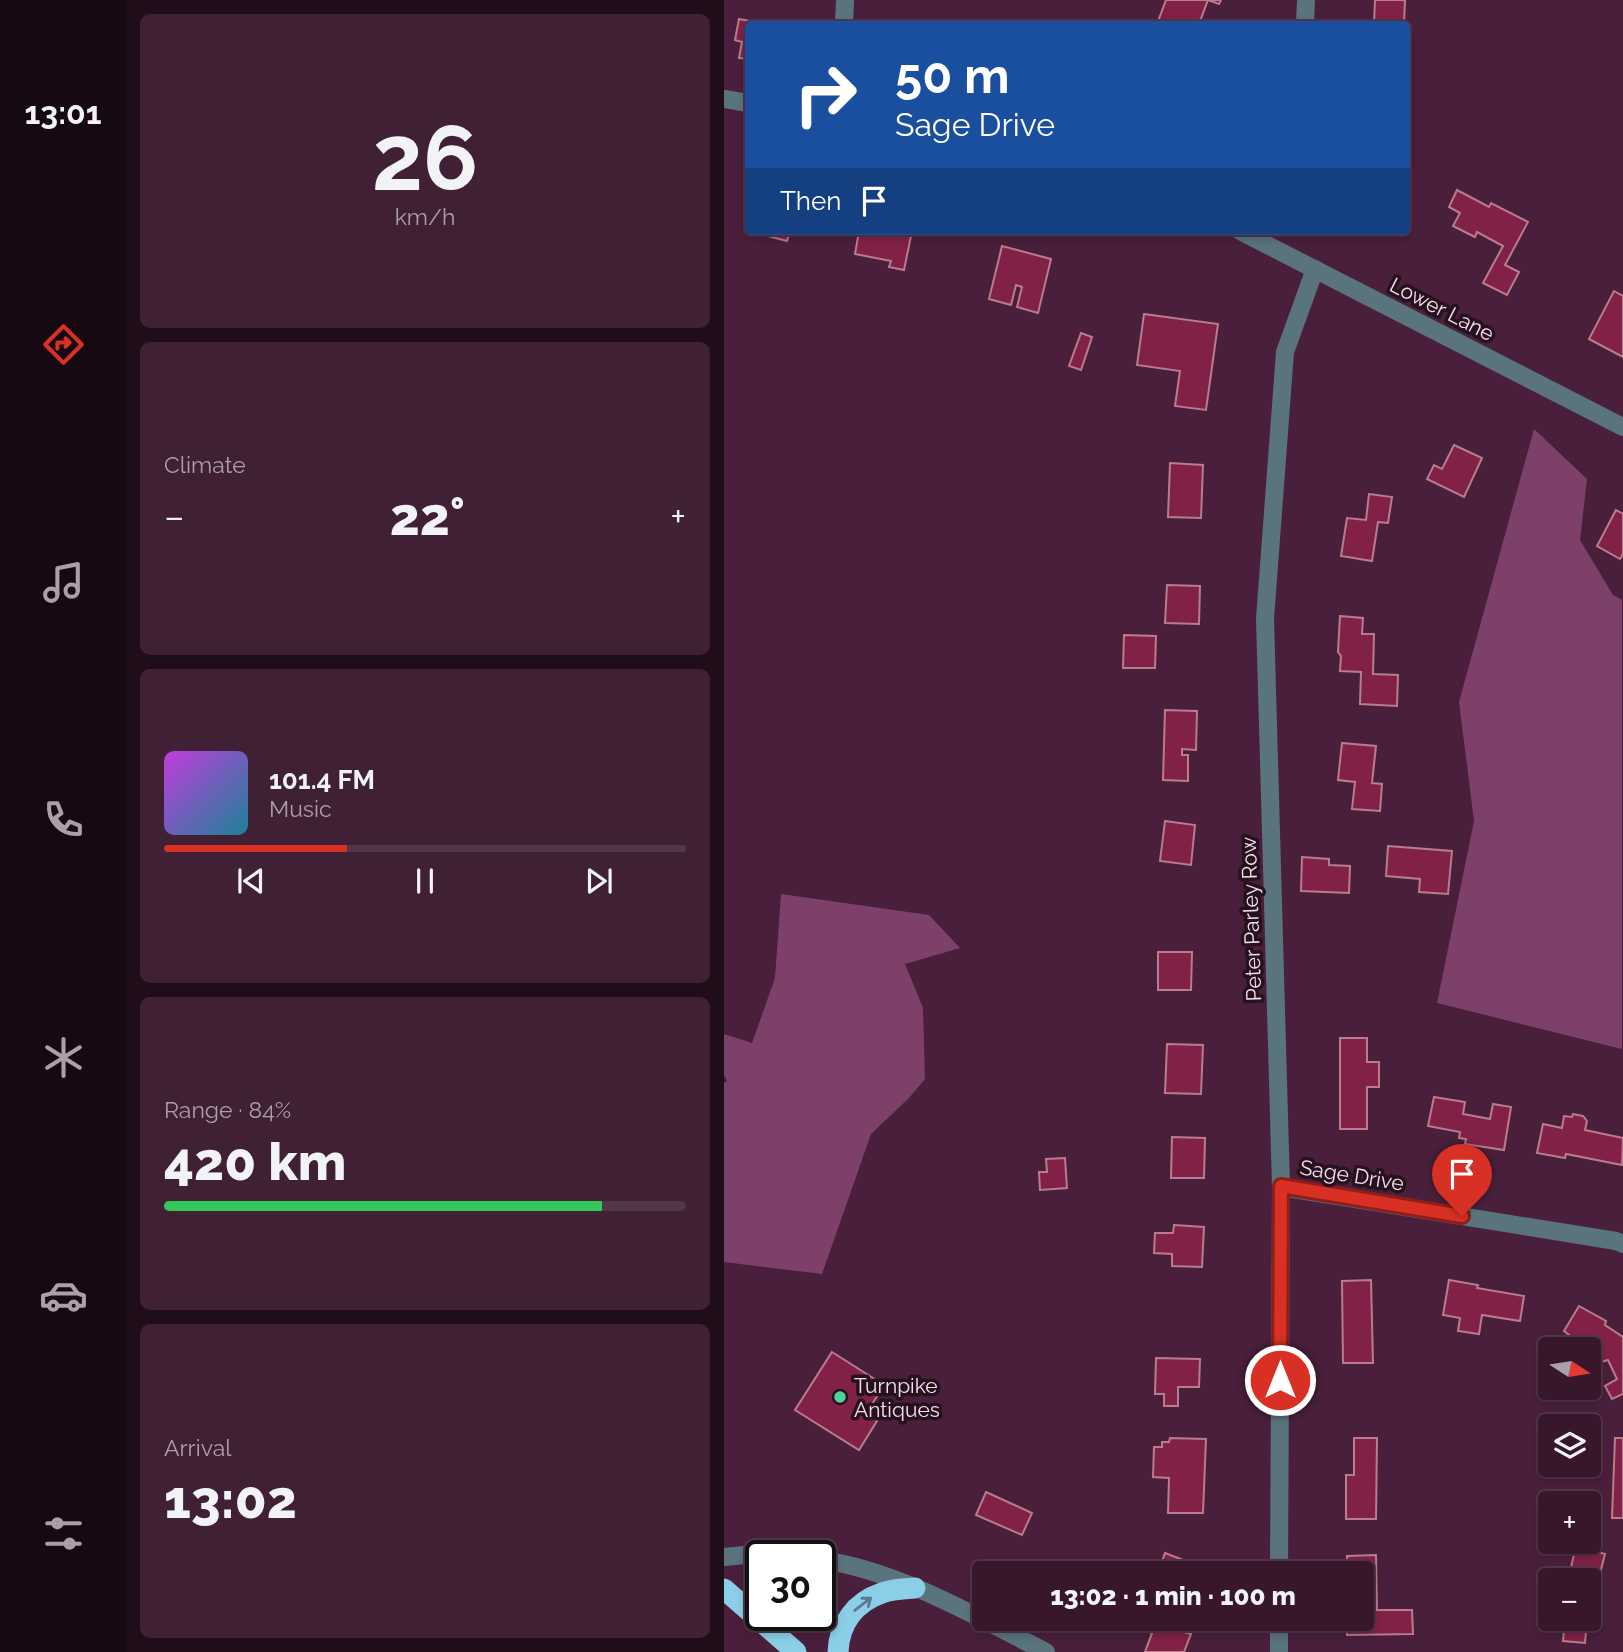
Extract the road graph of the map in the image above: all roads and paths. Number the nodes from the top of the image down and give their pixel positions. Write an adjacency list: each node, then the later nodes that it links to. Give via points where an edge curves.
1 (845, 0): 3 (street)
2 (1306, 0): 4 (street)
3 (844, 21)
4 (1305, 21)
5 (724, 99): 6 (street)
6 (745, 102)
7 (1248, 235): 8 (street, Lower Lane)
8 (1315, 270): 9 (street, Lower Lane); 10 (street, Peter Parley Row, via 1285,352 1265,619)
9 (1622, 427)
10 (1281, 1186): 11 (street, Sage Drive); 14 (street, Peter Parley Row)
11 (1622, 1244)
12 (745, 1555): 13 (street)
13 (724, 1557)
14 (1279, 1561)
15 (836, 1563): 16 (street)
16 (915, 1588): 20 (highway, one-way to 16, via 848,1618 862,1602 884,1592); 21 (street)
17 (724, 1589): 19 (highway)
18 (1279, 1631): 22 (street)
19 (796, 1652)
20 (838, 1652)
21 (1046, 1652)
22 (1279, 1652)

